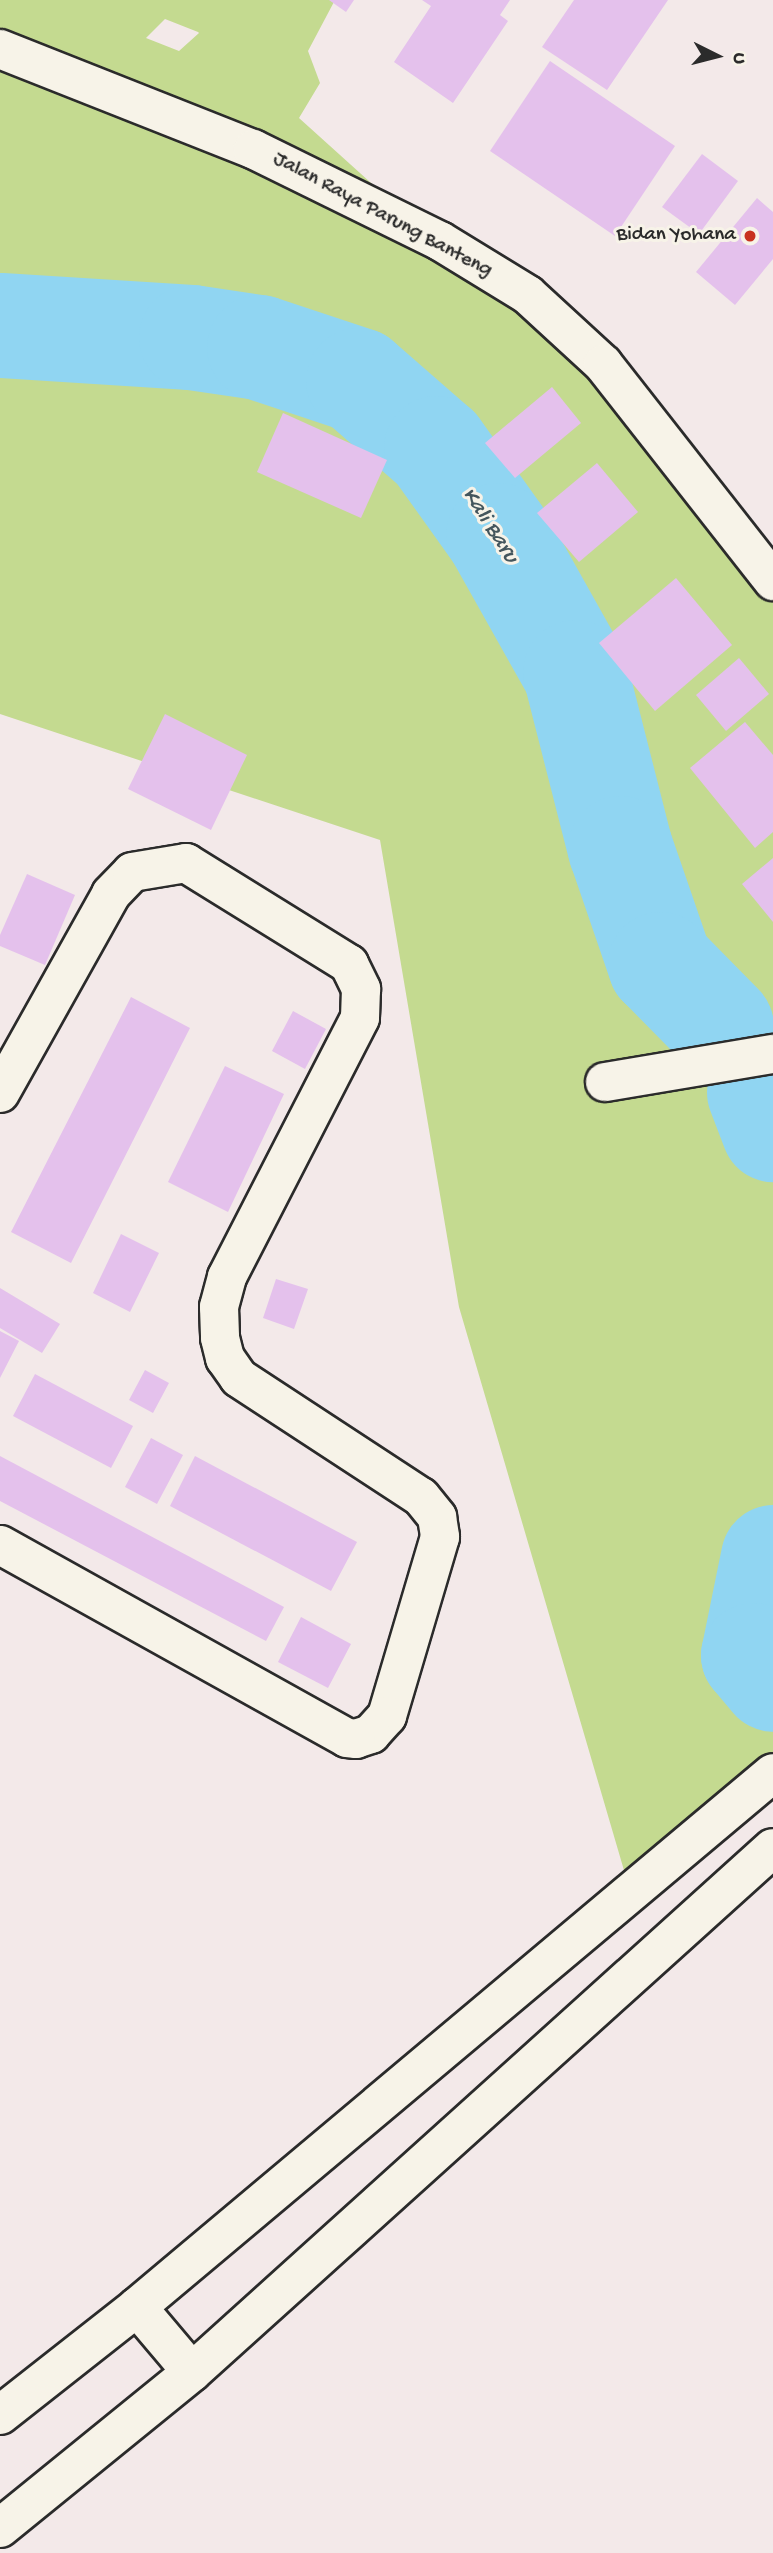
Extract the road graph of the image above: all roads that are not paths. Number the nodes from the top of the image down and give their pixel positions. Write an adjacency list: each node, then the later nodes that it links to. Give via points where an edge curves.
1 (0, 49): 2 (street, Jalan Raya Parung Banteng, via 253,149 440,241 527,295 603,364)
2 (770, 567)
3 (773, 1054): 4 (street)
4 (605, 1082)
5 (0, 1093): 6 (street, via 111,894 132,872 186,863 349,964 361,989 360,1018 227,1278 219,1307 220,1338 225,1358 239,1378 421,1496 437,1517 440,1537 387,1716 371,1734 356,1739)
6 (0, 1545)
7 (761, 1784): 9 (street)
8 (773, 1848): 10 (street)
9 (136, 2307): 10 (street); 11 (street)
10 (192, 2372): 12 (street)
11 (0, 2415)
12 (0, 2528)

